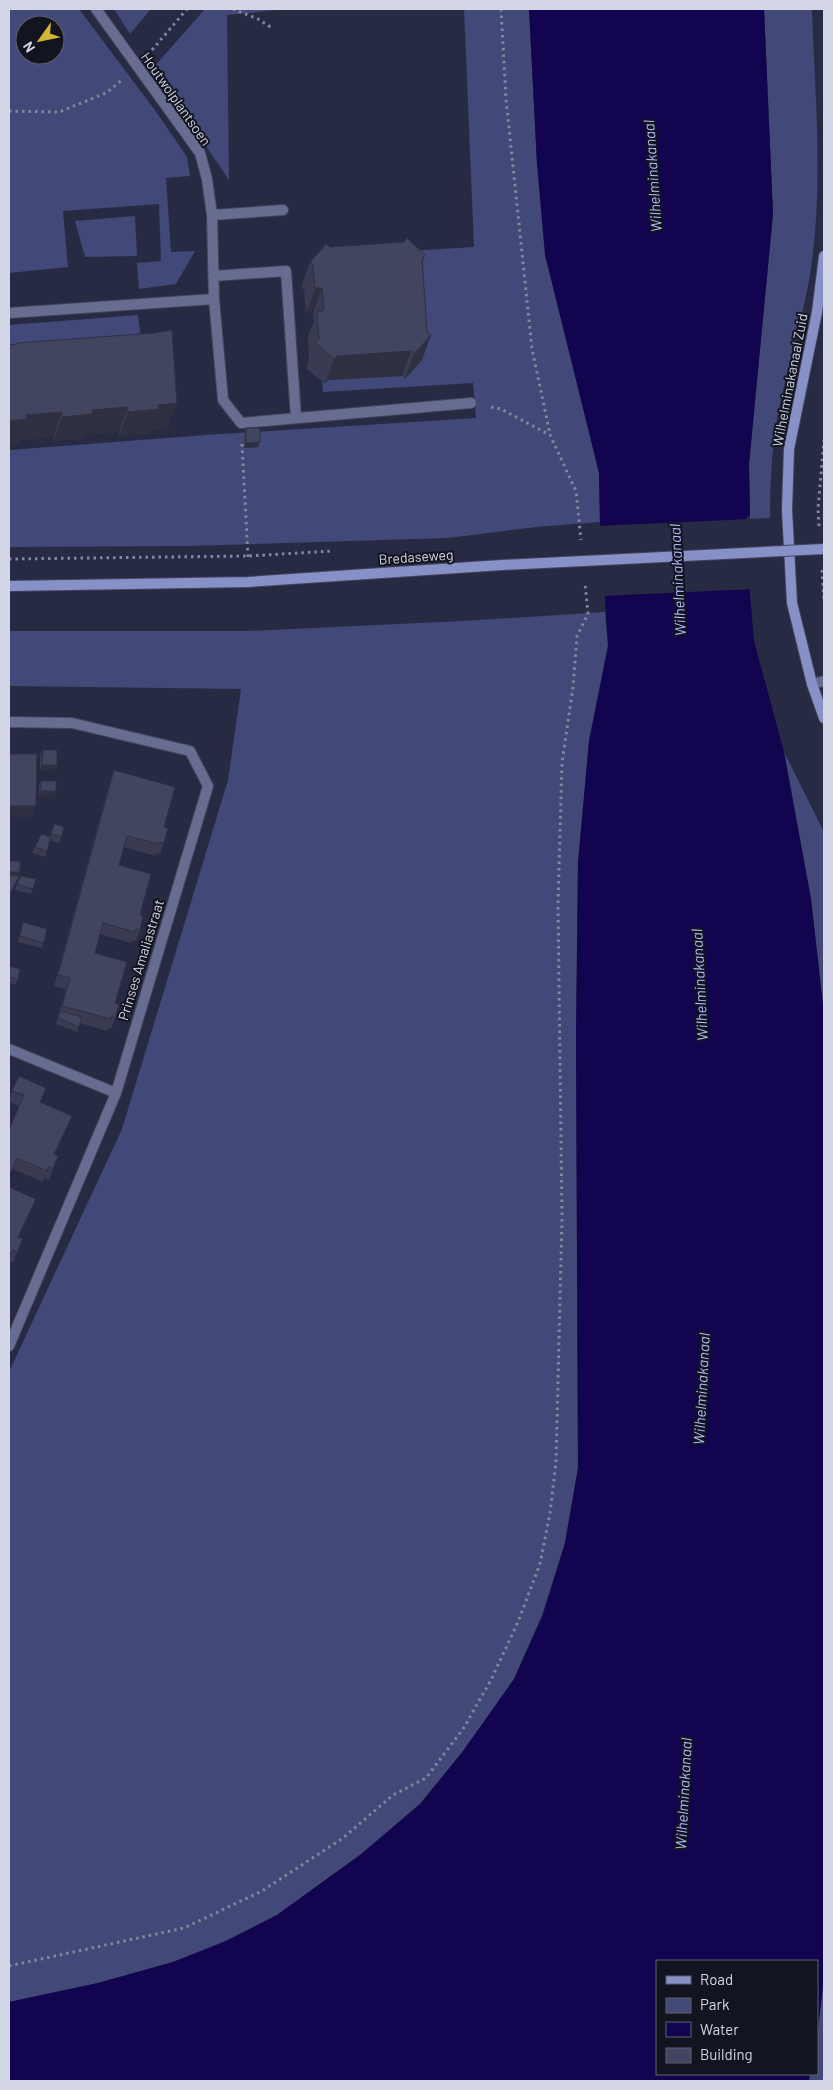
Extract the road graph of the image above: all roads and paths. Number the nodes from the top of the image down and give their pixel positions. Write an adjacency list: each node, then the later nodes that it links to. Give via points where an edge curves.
1 (96, 9): 6 (street, Houtwolplantsoen)
2 (187, 9): 6 (path)
3 (234, 9): 5 (path, via 258,18)
4 (501, 9): 17 (path, via 506,99 532,349)
5 (272, 28)
6 (137, 68): 7 (path, via 106,93 59,112); 9 (street, Houtwolplantsoen, via 200,154)
7 (9, 111)
8 (282, 210): 9 (street)
9 (212, 215): 11 (street, Houtwolplantsoen)
10 (824, 256): 29 (street, Wilhelminakanaal Zuid, via 817,312 789,449 786,510 792,603)
11 (213, 276): 12 (street, Houtwolplantsoen); 15 (street, via 286,271)
12 (214, 299): 13 (street); 16 (street, Houtwolplantsoen, via 223,400)
13 (9, 313)
14 (471, 403): 15 (street); 17 (path, via 501,409)
15 (296, 418): 16 (street)
16 (241, 423): 23 (path)
17 (550, 435): 20 (path, via 576,491)
18 (824, 440): 19 (path)
19 (818, 508)
20 (582, 548)
21 (824, 549): 26 (street, Bredaseweg, bridge)
22 (335, 551): 23 (path)
23 (248, 556): 24 (path); 26 (path)
24 (9, 559)
25 (585, 576): 35 (path, via 588,614 577,636 562,763 558,904 562,1218 556,1462 540,1564 518,1622 491,1680 463,1729 426,1778 393,1795 343,1838 262,1891 184,1928)
26 (248, 582): 27 (street, Bredaseweg)
27 (9, 586)
28 (824, 681): 29 (street)
29 (812, 684): 30 (street, Wilhelminakanaal Zuid)
30 (824, 718)
31 (9, 722): 33 (street, Prinses Amaliastraat, via 72,723 190,751 208,786)
32 (9, 1049): 33 (street)
33 (116, 1093): 34 (street, Prinses Amaliastraat)
34 (9, 1346)
35 (9, 1966)

